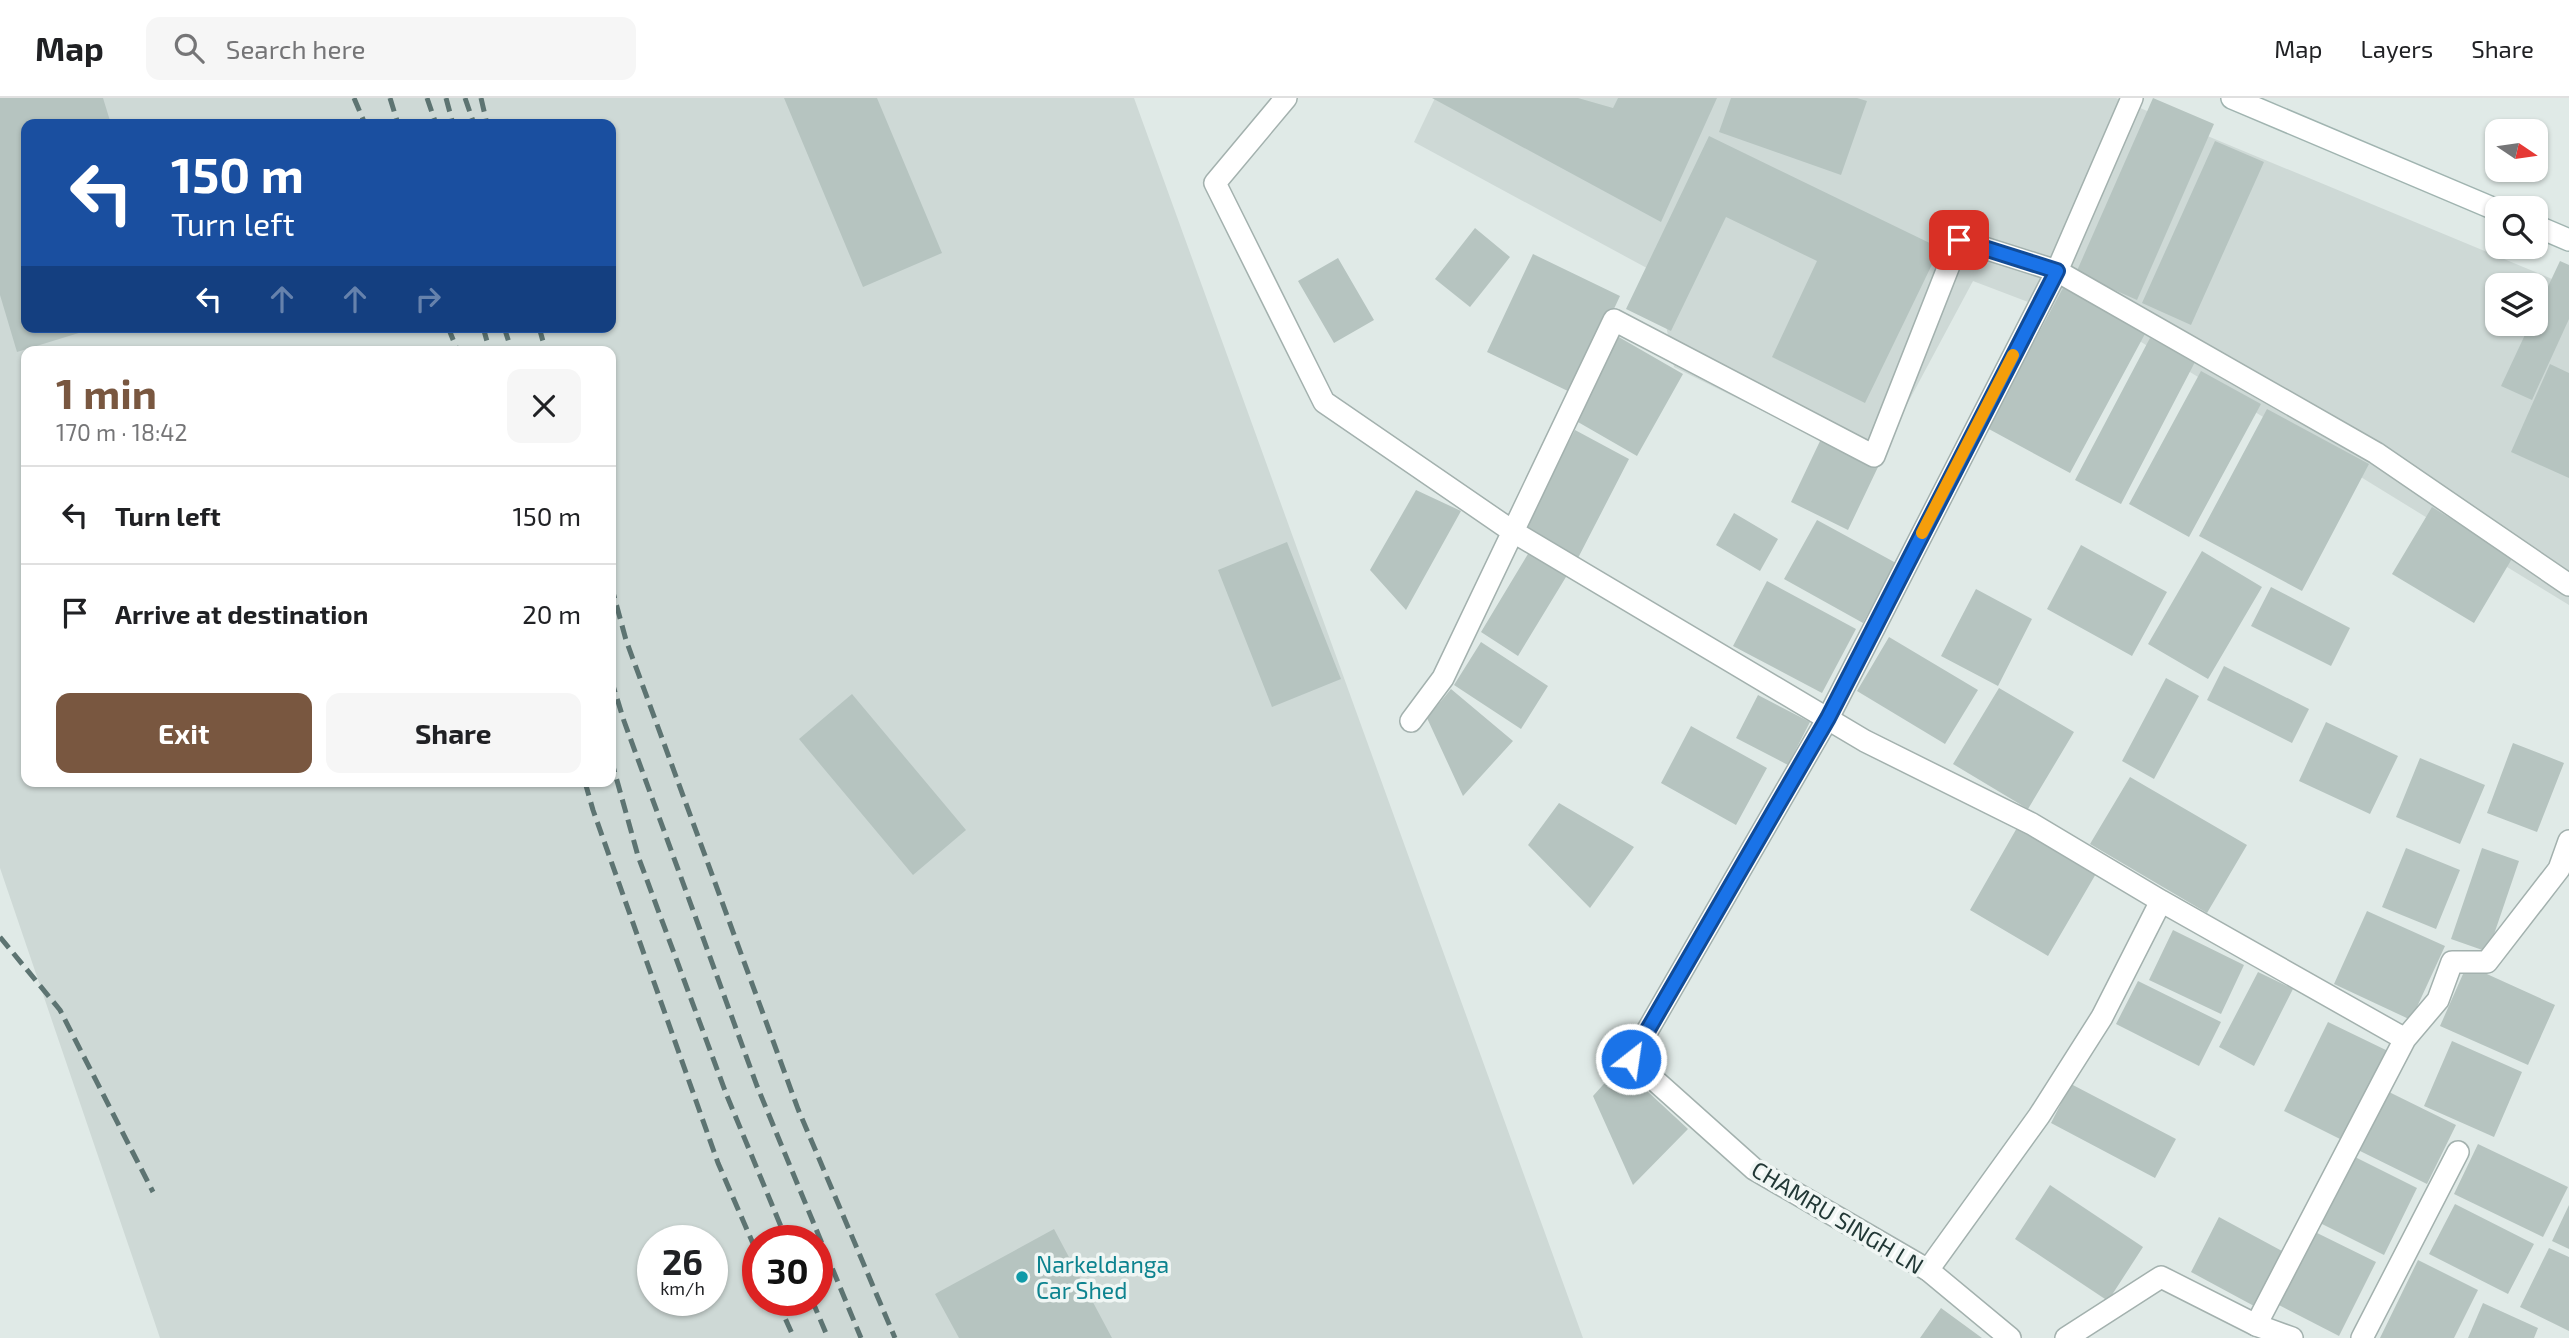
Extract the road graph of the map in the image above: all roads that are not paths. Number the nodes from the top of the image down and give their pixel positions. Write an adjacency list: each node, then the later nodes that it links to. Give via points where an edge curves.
1 (1286, 98): 8 (street, via 1215,183 1324,402)
2 (2132, 98): 7 (street, CHAMRU SINGH LN)
3 (2232, 98): 4 (street)
4 (2485, 204)
5 (2548, 231): 6 (street)
6 (2569, 240)
7 (2057, 271): 8 (street, via 1959,240 1874,456 1614,320); 9 (street, via 2376,453); 10 (street, CHAMRU SINGH LN)
8 (1512, 531): 10 (street); 11 (street, via 1443,678)
9 (2569, 585)
10 (1828, 718): 14 (street, via 2032,824); 17 (street, CHAMRU SINGH LN, via 1631,1059 1754,1169)
11 (1411, 721)
12 (2569, 841): 13 (street)
13 (2564, 872): 15 (street, via 2487,962 2452,961 2438,1000)
14 (2161, 901): 15 (street); 17 (street, via 2102,1017 2039,1116)
15 (2405, 1039): 18 (street)
16 (2458, 1152): 22 (street)
17 (1928, 1270): 19 (street, CHAMRU SINGH LN)
18 (2256, 1325): 20 (street, via 2161,1277); 21 (street)
19 (2010, 1338)
20 (2066, 1338)
21 (2292, 1338)
22 (2362, 1338)

